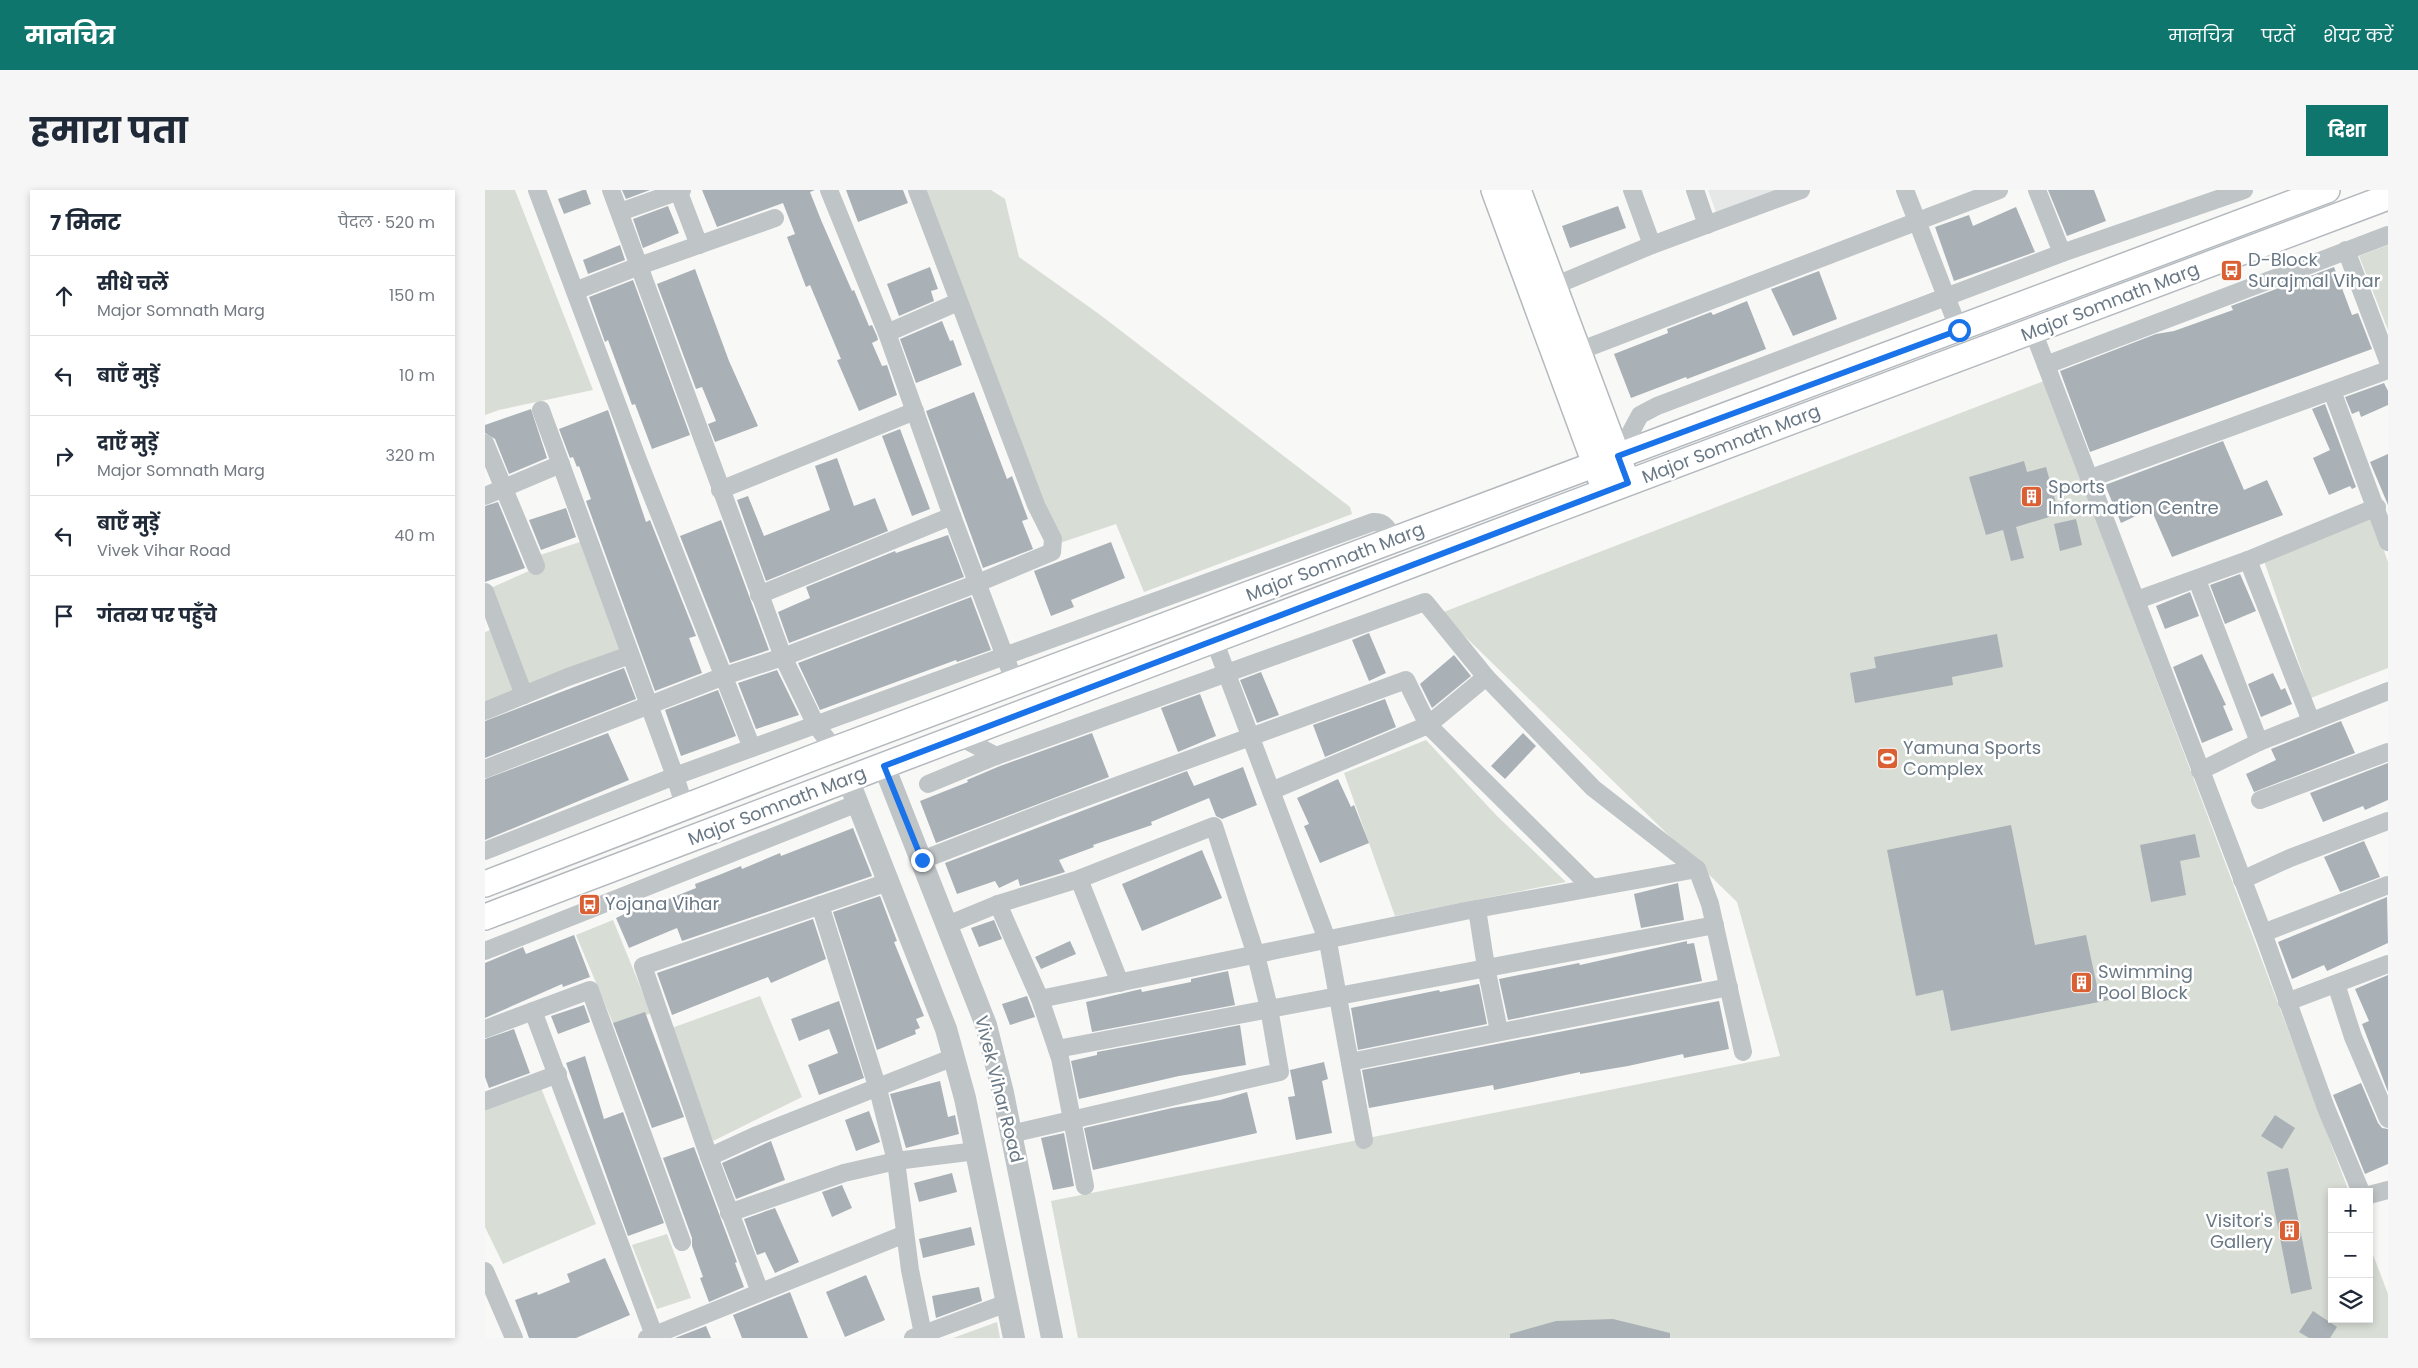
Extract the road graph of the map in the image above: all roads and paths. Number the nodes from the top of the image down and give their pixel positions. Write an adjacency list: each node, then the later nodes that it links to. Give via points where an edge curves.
1 (537, 190): 28 (street)
2 (611, 190): 17 (street)
3 (680, 190): 17 (street); 22 (street)
4 (829, 190): 33 (street)
5 (917, 190): 30 (street)
6 (1494, 190): 44 (main road)
7 (1518, 190): 27 (main road)
8 (1631, 190): 23 (street)
9 (1695, 190): 20 (street)
10 (1801, 190): 20 (street)
11 (1905, 190): 19 (street)
12 (1999, 190): 19 (street)
13 (2037, 190): 25 (street)
14 (2244, 190): 25 (street)
15 (2327, 190): 31 (main road, Major Somnath Marg)
16 (2388, 197): 32 (main road, Major Somnath Marg)
17 (620, 212): 26 (street)
18 (775, 218): 22 (street)
19 (1919, 221): 29 (street); 35 (street)
20 (1707, 225): 23 (street)
21 (2388, 235): 24 (street)
22 (699, 245): 26 (street)
23 (1652, 245): 27 (street)
24 (2346, 250): 36 (street); 37 (street)
25 (2062, 253): 29 (street)
26 (639, 266): 28 (street); 49 (street)
27 (1554, 286): 35 (main road)
28 (575, 291): 68 (street)
29 (1947, 296): 31 (street); 44 (street, via 1657,406 1640,415)
30 (958, 302): 33 (street); 59 (street, via 1036,504 1053,539 1051,552 1045,557)
31 (1959, 330): 34 (main road, Major Somnath Marg)
32 (2033, 331): 37 (street); 38 (main road, Major Somnath Marg)
33 (887, 333): 42 (street)
34 (1919, 344): 38 (main road); 44 (main road, Major Somnath Marg)
35 (1579, 351): 44 (main road)
36 (2388, 361)
37 (2046, 365): 46 (street)
38 (1930, 370): 47 (main road, Major Somnath Marg)
39 (2388, 370): 40 (street)
40 (2332, 391): 46 (street); 52 (street)
41 (541, 410): 45 (street)
42 (915, 411): 49 (street); 53 (street)
43 (485, 443): 48 (street)
44 (1606, 460): 47 (main road); 50 (main road); 54 (main road, Major Somnath Marg)
45 (561, 464): 48 (street); 64 (street)
46 (2091, 478): 62 (street)
47 (1628, 483): 50 (main road, Major Somnath Marg)
48 (505, 488): 51 (street); 57 (street)
49 (720, 490): 61 (street)
50 (1605, 491): 63 (main road, Major Somnath Marg)
51 (485, 496)
52 (2377, 507): 55 (street); 56 (street)
53 (952, 516): 59 (street); 61 (street)
54 (1393, 540): 65 (street, via 1385,526 1373,522); 70 (main road, Major Somnath Marg)
55 (2388, 542)
56 (2248, 560): 58 (street); 75 (street)
57 (536, 566)
58 (2197, 580): 62 (street); 81 (street)
59 (978, 582): 65 (street); 66 (street)
60 (485, 592): 72 (street)
61 (759, 595): 66 (street)
62 (2137, 600): 88 (street)
63 (1214, 640): 67 (street); 79 (main road, Major Somnath Marg)
64 (629, 655): 72 (street); 73 (street)
65 (1005, 655): 70 (street); 76 (street)
66 (783, 657): 68 (street); 76 (street)
67 (1227, 673): 69 (street, via 1425,602); 80 (street); 85 (street)
68 (724, 676): 73 (street); 82 (street)
69 (1486, 677): 77 (street); 101 (street, via 1593,788)
70 (1015, 683): 78 (main road, Major Somnath Marg)
71 (2388, 691): 75 (street)
72 (524, 695): 74 (street)
73 (649, 706): 87 (street); 89 (street)
74 (485, 711)
75 (2311, 721): 81 (street)
76 (816, 725): 82 (street); 83 (street)
77 (1428, 725): 80 (street, via 1407,680); 92 (street); 107 (street)
78 (873, 736): 83 (main road, Major Somnath Marg); 86 (main road)
79 (960, 737): 85 (street); 86 (main road, Major Somnath Marg)
80 (1251, 737): 92 (street); 100 (street)
81 (2259, 742): 88 (street)
82 (752, 748): 89 (street)
83 (835, 750): 90 (main road); 95 (main road, Major Somnath Marg)
84 (2388, 752): 93 (street)
85 (996, 756): 91 (street)
86 (884, 766): 90 (main road, Major Somnath Marg); 100 (street, Vivek Vihar Road)
87 (485, 769)
88 (2200, 771): 103 (street)
89 (675, 776): 95 (street); 99 (street)
90 (848, 779): 94 (street); 96 (main road, Major Somnath Marg)
91 (928, 784)
92 (1271, 791): 115 (street)
93 (2260, 800)
94 (858, 803): 98 (street); 104 (street)
95 (685, 808): 105 (main road, Major Somnath Marg)
96 (738, 821): 98 (street); 111 (main road, Major Somnath Marg)
97 (2388, 821): 103 (street, via 2289,858)
98 (748, 846): 116 (street)
99 (485, 851)
100 (922, 860): 112 (street, Vivek Vihar Road)
101 (1697, 869): 107 (street); 113 (street)
102 (1079, 879): 108 (street); 117 (street, via 1214,826); 120 (street)
103 (2242, 880): 114 (street)
104 (887, 882): 109 (street); 132 (street)
105 (485, 884)
106 (2388, 885): 114 (street)
107 (1592, 888): 110 (street)
108 (998, 904): 112 (street); 124 (street)
109 (821, 905): 135 (street); 142 (street, via 643,966)
110 (1477, 909): 115 (street); 119 (street)
111 (485, 917)
112 (947, 925): 139 (street, Vivek Vihar Road, via 986,1025)
113 (1715, 926): 119 (street); 122 (street)
114 (2263, 934): 125 (street)
115 (1327, 940): 117 (street); 123 (street)
116 (485, 951)
117 (1256, 955): 120 (street); 126 (street)
118 (2388, 964): 121 (street)
119 (1486, 967): 123 (street); 129 (street)
120 (1120, 983): 124 (street)
121 (2336, 984): 125 (street); 137 (street, via 2353,1037)
122 (1729, 987): 129 (street); 131 (street)
123 (1338, 995): 126 (street); 133 (street)
124 (1040, 1000): 130 (street)
125 (2287, 1002): 145 (street, via 2325,1108)
126 (1269, 1008): 130 (street); 138 (street, via 1280,1072)
127 (533, 1011): 128 (street); 134 (street); 150 (street, via 590,990)
128 (485, 1028)
129 (1499, 1031): 133 (street)
130 (1057, 1049): 138 (street)
131 (1743, 1052)
132 (955, 1057): 135 (street); 141 (street)
133 (1350, 1062): 140 (street)
134 (558, 1074): 136 (street); 155 (street)
135 (878, 1089): 142 (street); 143 (street)
136 (485, 1101)
137 (2388, 1119)
138 (1071, 1120): 139 (street); 144 (street)
139 (1011, 1134): 158 (street, Vivek Vihar Road)
140 (1364, 1140)
141 (976, 1151): 143 (street); 153 (street)
142 (709, 1157): 148 (street)
143 (895, 1160): 148 (street, via 843,1173); 149 (street)
144 (1085, 1186)
145 (2359, 1188)
146 (2388, 1190): 147 (street)
147 (2373, 1194)
148 (729, 1213): 152 (street)
149 (905, 1234): 152 (street); 154 (street)
150 (682, 1242)
151 (485, 1271): 156 (street)
152 (760, 1292): 155 (street)
153 (1007, 1303): 154 (street); 157 (street)
154 (918, 1336)
155 (651, 1337)
156 (514, 1338)
157 (1014, 1338)
158 (1052, 1338)

